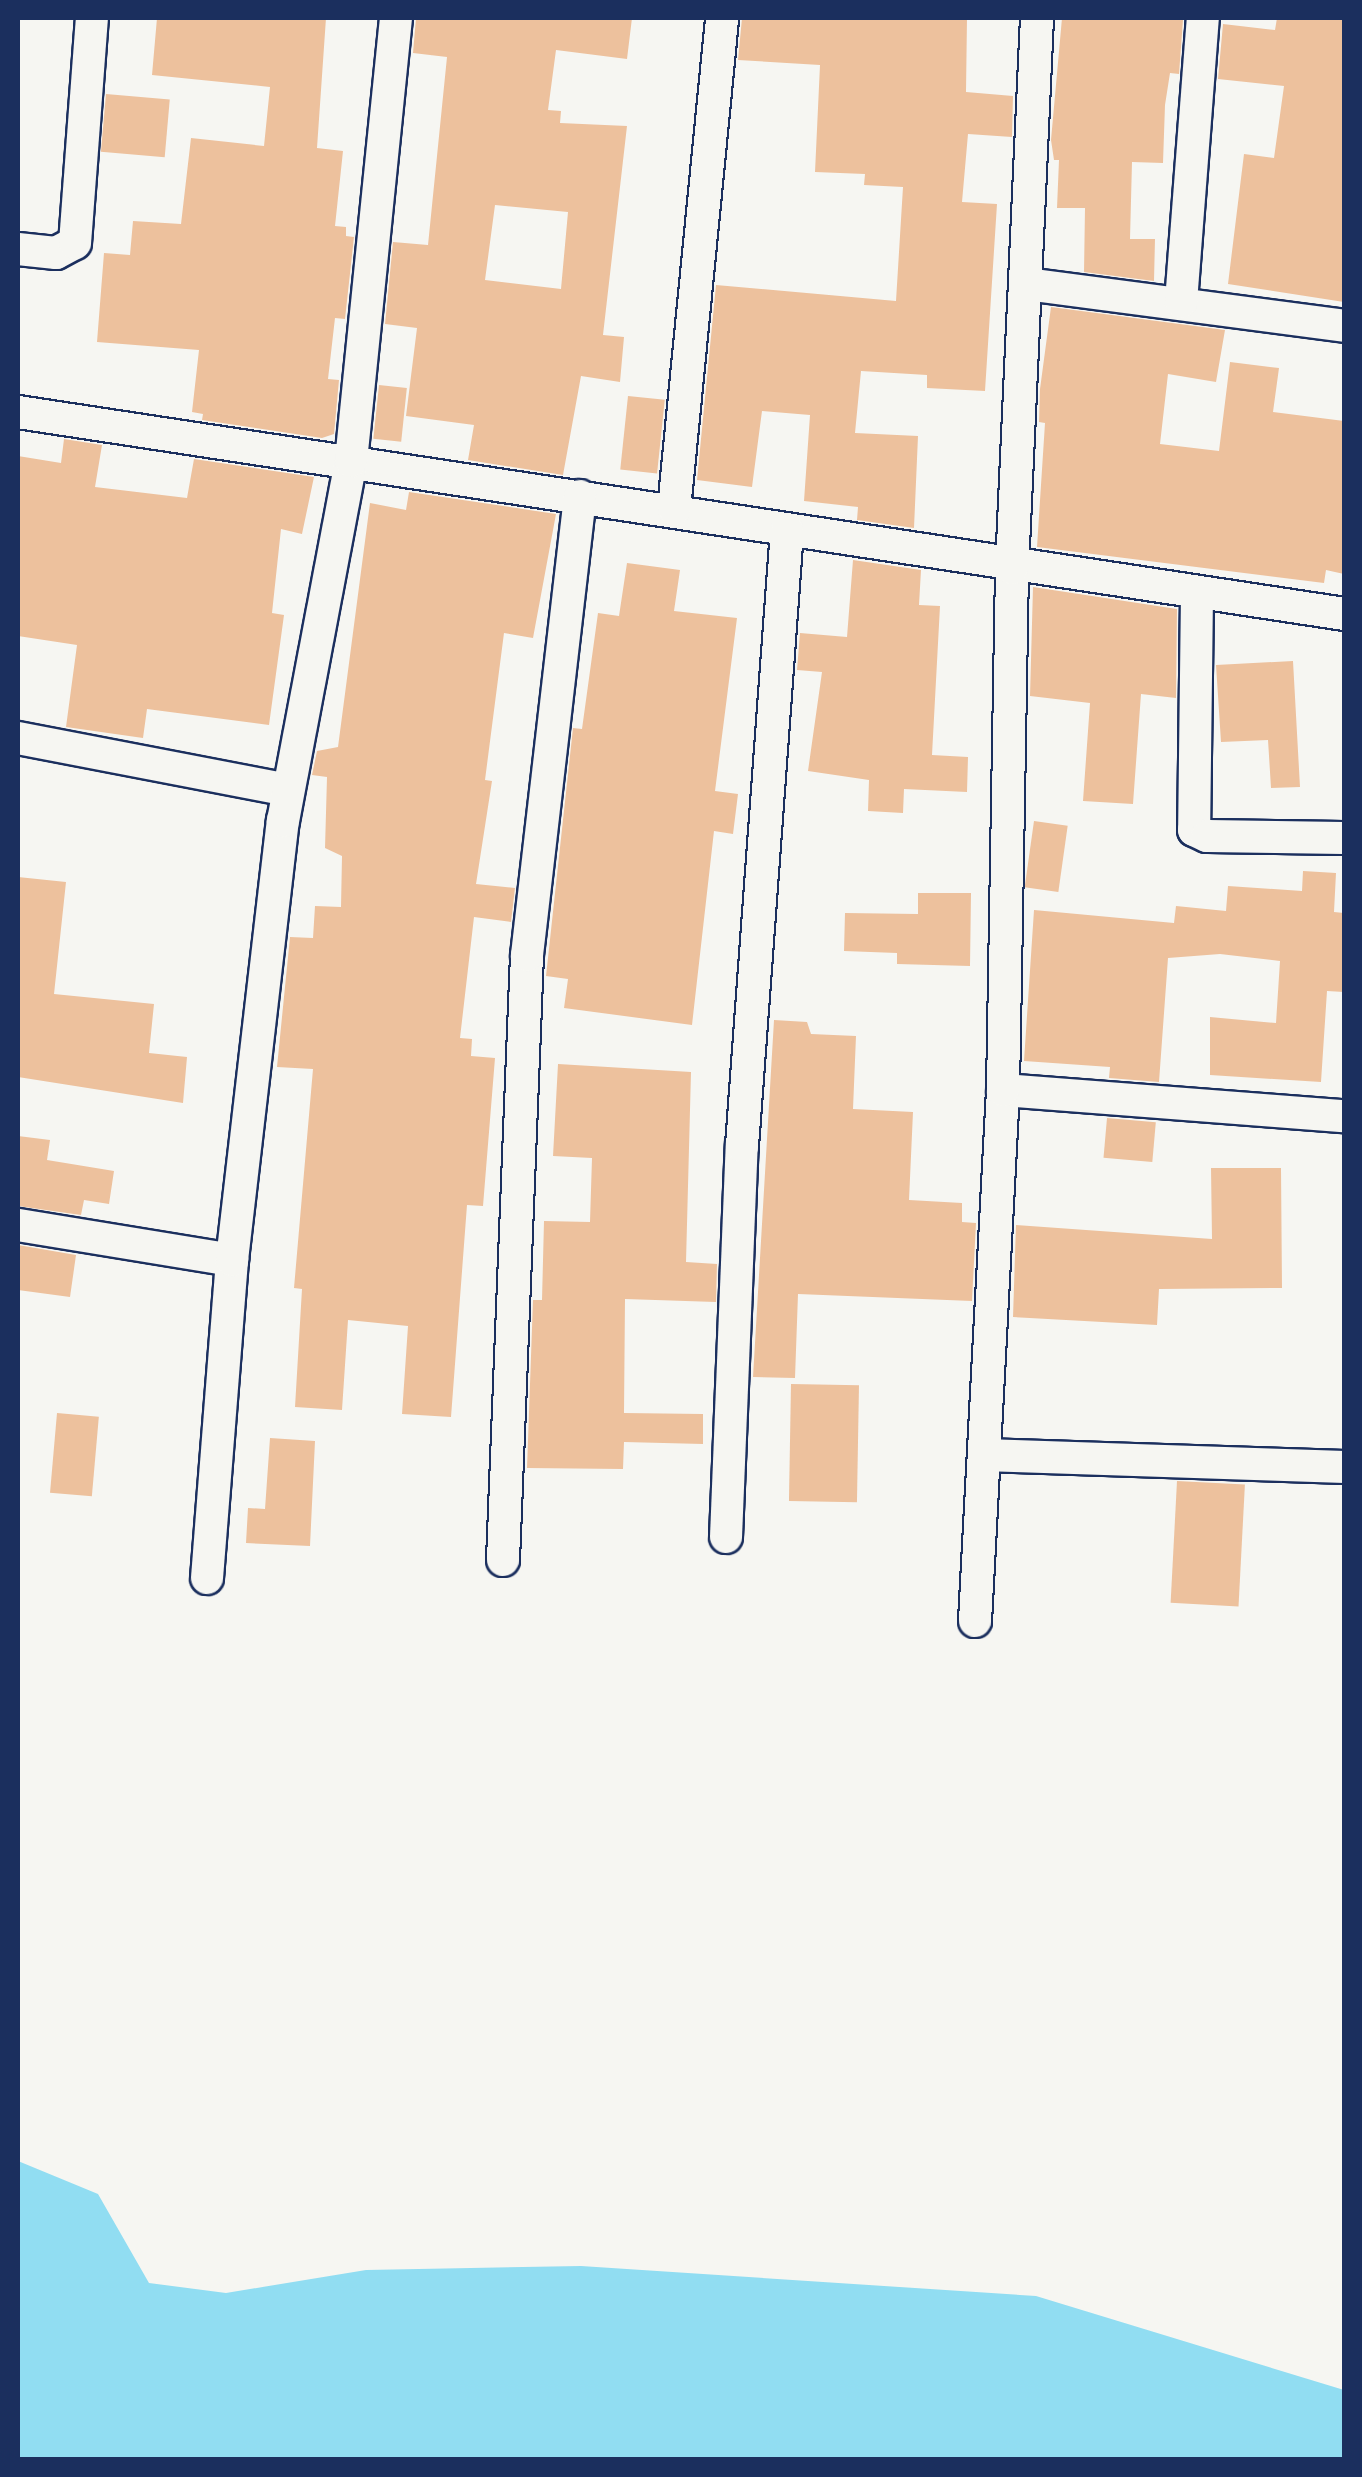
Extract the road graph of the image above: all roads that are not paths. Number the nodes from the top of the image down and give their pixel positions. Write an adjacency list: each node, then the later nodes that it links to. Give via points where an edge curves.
1 (92, 18): 6 (street, via 75,242 56,253)
2 (396, 18): 11 (street)
3 (722, 18): 13 (street)
4 (1037, 18): 7 (street)
5 (1203, 18): 8 (street)
6 (18, 249)
7 (1026, 284): 8 (street); 15 (street)
8 (1181, 302): 9 (street)
9 (1344, 326)
10 (18, 412): 11 (street)
11 (351, 461): 12 (street); 19 (street)
12 (580, 496): 13 (street); 28 (street, via 527,954)
13 (674, 509): 14 (street)
14 (787, 530): 15 (street); 27 (street, via 743,1128)
15 (1012, 568): 16 (street); 21 (street)
16 (1197, 594): 17 (street); 20 (street, via 1194,830 1207,836)
17 (1344, 614)
18 (18, 738): 19 (street)
19 (288, 790): 24 (street)
20 (1344, 838)
21 (1004, 1090): 22 (street); 25 (street)
22 (1344, 1116)
23 (18, 1224): 24 (street)
24 (232, 1260): 29 (street)
25 (984, 1455): 26 (street); 30 (street)
26 (1344, 1467)
27 (726, 1537)
28 (502, 1560)
29 (206, 1578)
30 (975, 1621)

